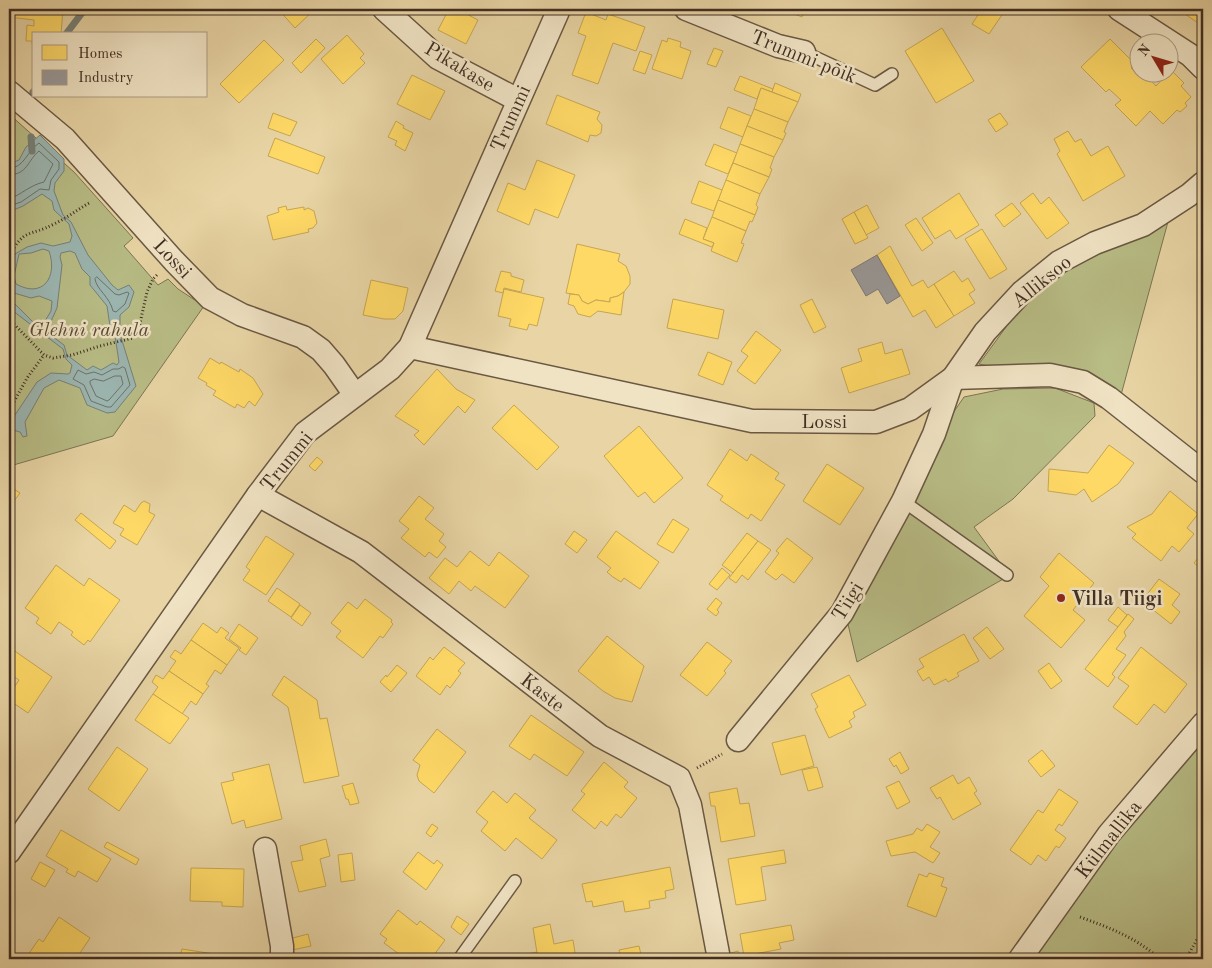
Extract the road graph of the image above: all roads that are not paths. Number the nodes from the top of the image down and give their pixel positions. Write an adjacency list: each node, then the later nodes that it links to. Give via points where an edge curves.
1 (384, 9): 9 (street, Pikakase, via 438,58)
2 (559, 9): 9 (street, Trummi)
3 (686, 9): 5 (street, Trummi põik, via 778,46)
4 (1119, 9): 6 (street, via 1190,55)
5 (804, 52): 7 (lane, Trummi põik, via 875,85)
6 (1203, 68)
7 (892, 74)
8 (9, 92): 13 (street, Lossi, via 65,139 210,298 242,315 303,337 334,364)
9 (518, 100): 11 (street, Trummi)
10 (1203, 183): 12 (street, Alliksoo, via 1143,225 1095,243 1059,262 1022,292 985,332)
11 (410, 347): 12 (street, Lossi, via 752,421 876,422 910,409); 13 (street, Trummi, via 390,369)
12 (953, 378): 14 (street, via 1050,375 1083,382 1109,398); 16 (street, Tiigi, via 934,434)
13 (355, 395): 15 (street, Trummi, via 305,433)
14 (1203, 472)
15 (258, 495): 21 (street, Trummi); 25 (street, Kaste, via 361,552 600,736 679,778 690,805)
16 (903, 501): 17 (lane); 19 (street, Tiigi, via 842,613)
17 (1007, 575)
18 (1203, 724): 26 (street, Külmallika, via 1109,834)
19 (738, 740)
20 (265, 849): 23 (street)
21 (9, 852)
22 (516, 882): 24 (lane)
23 (282, 959)
24 (459, 959)
25 (719, 959)
26 (1020, 959)

